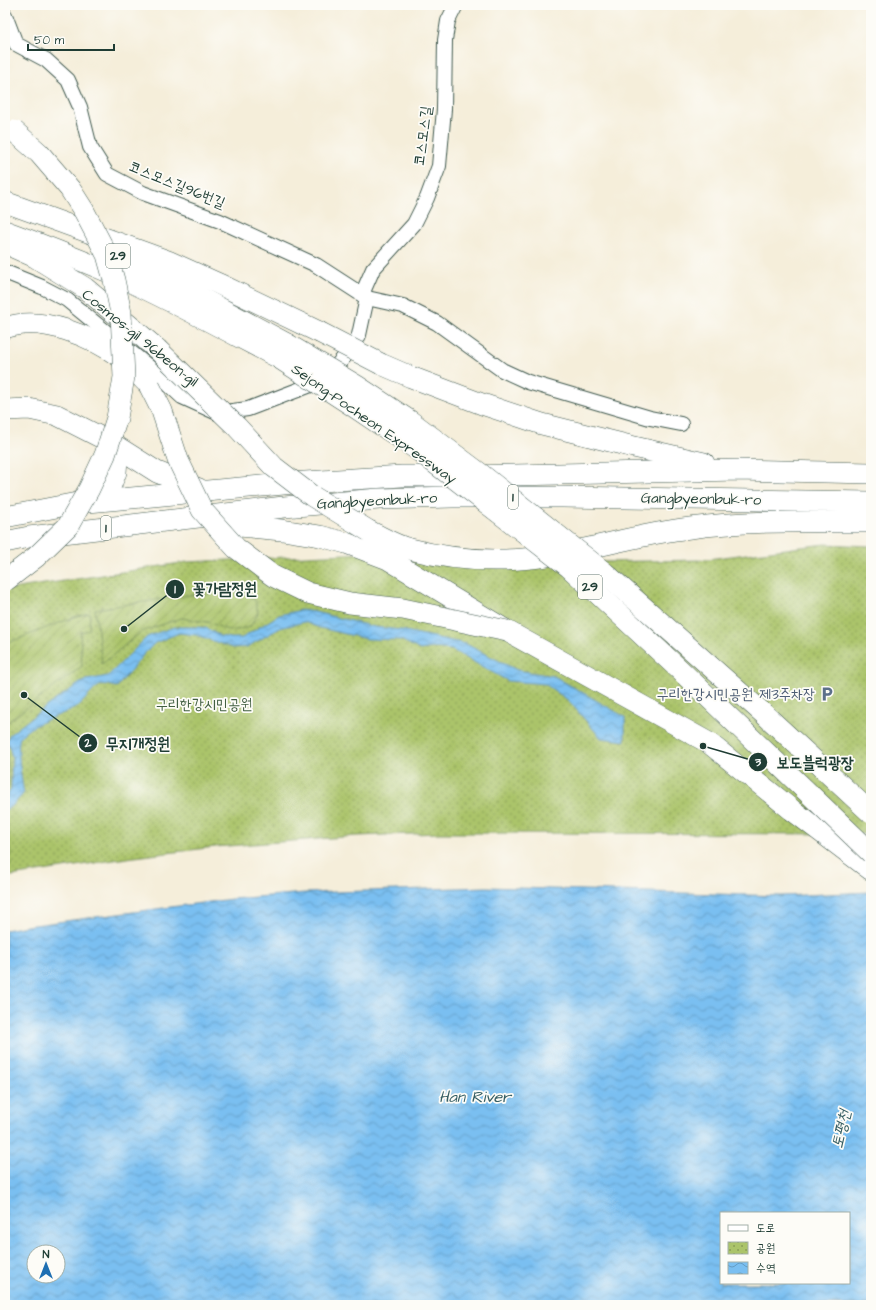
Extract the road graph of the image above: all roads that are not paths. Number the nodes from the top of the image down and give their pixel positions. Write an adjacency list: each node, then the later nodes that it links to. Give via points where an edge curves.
1 (456, 5): 9 (street, 코스모스길, via 448,21 445,40 444,109 439,166 414,224 373,269 363,292)
2 (5, 14): 9 (street, 코스모스길96번길, via 16,44 46,60 68,80 80,107 90,148 107,174 143,193 220,221 316,265)
3 (9, 128): 26 (highway, bridge, via 39,153 70,190 107,255 121,313 124,377 117,418 105,455 68,526 36,557)
4 (5, 202): 17 (highway, bridge, via 168,261 381,364 482,404 542,424)
5 (5, 212): 11 (highway, Sejong-Pocheon Expressway / 29, via 99,247 140,266 226,310)
6 (5, 231): 11 (highway, Sejong-Pocheon Expressway / 29, via 119,277 225,330)
7 (5, 244): 24 (highway, bridge, via 34,257 85,288 157,349 274,467 312,496 369,531 409,549 479,560 519,559 558,554 662,532 736,522)
8 (5, 272): 9 (street, Cosmos-gil 96beon-gil, via 67,300 156,372 182,397 217,413 248,409 324,380 354,346)
9 (367, 298): 15 (street, via 403,306 437,323 502,370 528,382 650,418)
10 (5, 328): 27 (highway, bridge, via 32,323 52,325 74,332 123,359 149,385 162,411 178,460 202,510 236,548 273,576 315,595)
11 (283, 351): 28 (highway, Sejong-Pocheon Expressway / 29, bridge, via 358,386 410,421 488,480 605,573); 29 (highway, Sejong-Pocheon Expressway / 29, bridge, via 350,404 418,450 569,567)
12 (5, 396): 13 (highway)
13 (29, 409): 14 (highway); 16 (highway, via 57,415)
14 (5, 410)
15 (681, 424)
16 (108, 441): 19 (highway, via 156,472); 21 (highway, via 117,459 116,472 110,487 97,496)
17 (738, 470): 18 (highway, Gangbyeonbuk-ro / 1); 19 (highway, Gangbyeonbuk-ro / 1, via 402,476)
18 (871, 473)
19 (204, 490): 21 (highway, Gangbyeonbuk-ro / 1)
20 (871, 502): 23 (highway, Gangbyeonbuk-ro / 1, via 452,497 341,502)
21 (77, 503): 22 (highway, Gangbyeonbuk-ro / 1)
22 (5, 517)
23 (182, 520): 25 (highway, Gangbyeonbuk-ro / 1, via 29,537); 27 (highway, via 282,530 346,543 388,559)
24 (871, 522)
25 (5, 542)
26 (5, 581)
27 (507, 631): 30 (highway, via 709,743)
28 (871, 813)
29 (871, 853)
30 (871, 870)

